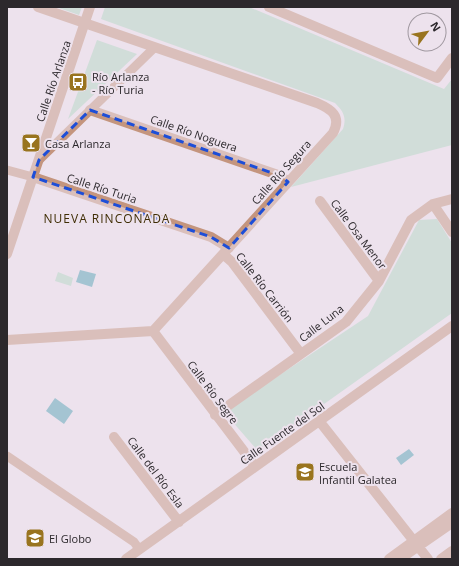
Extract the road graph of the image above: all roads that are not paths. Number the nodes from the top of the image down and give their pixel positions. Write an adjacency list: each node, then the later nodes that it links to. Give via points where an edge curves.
1 (38, 7): 4 (street, Calle Río Segura)
2 (90, 7): 4 (street, Calle Río Arlanza)
3 (270, 7): 6 (street, via 437,78)
4 (85, 23): 5 (street, Calle Río Segura); 8 (street, Calle Río Arlanza)
5 (154, 48): 7 (street); 11 (street, Calle Río Segura, via 317,103 334,112 336,126 333,133)
6 (452, 58)
7 (90, 110): 8 (street); 11 (street, Calle Río Noguera, via 281,176)
8 (38, 160): 10 (street, Calle Río Arlanza)
9 (7, 170): 10 (street)
10 (33, 177): 16 (street, Calle Río Turia, via 211,237); 17 (street, Calle Río Arlanza)
11 (288, 182): 16 (street, Calle Río Segura)
12 (452, 199): 14 (street, Calle Luna)
13 (320, 201): 18 (street, Calle Osa Menor)
14 (433, 204): 15 (street); 18 (street, Calle Luna, via 412,220)
15 (452, 232)
16 (226, 252): 20 (street, Calle Río Segura); 22 (street, Calle Río Carrión)
17 (7, 254)
18 (380, 281): 22 (street, Calle Luna, via 346,322)
19 (452, 326): 24 (street, Calle Fuente del Sol)
20 (153, 331): 21 (street); 23 (street, Calle Río Segre)
21 (7, 340)
22 (301, 354): 23 (street, Calle Luna)
23 (215, 415): 27 (street, Calle Río Segre)
24 (320, 422): 27 (street, Calle Fuente del Sol); 31 (street)
25 (114, 437): 29 (street, Calle del Río Esla)
26 (7, 456): 32 (street, via 134,542)
27 (255, 466): 29 (street, Calle Fuente del Sol)
28 (452, 513): 31 (street)
29 (178, 522): 32 (street, Calle Fuente del Sol)
30 (452, 523): 31 (street)
31 (417, 543): 35 (street); 36 (street); 37 (street)
32 (139, 549): 34 (street, Calle Fuente del Sol)
33 (452, 550): 38 (street)
34 (126, 559)
35 (389, 559)
36 (400, 559)
37 (428, 559)
38 (441, 559)

